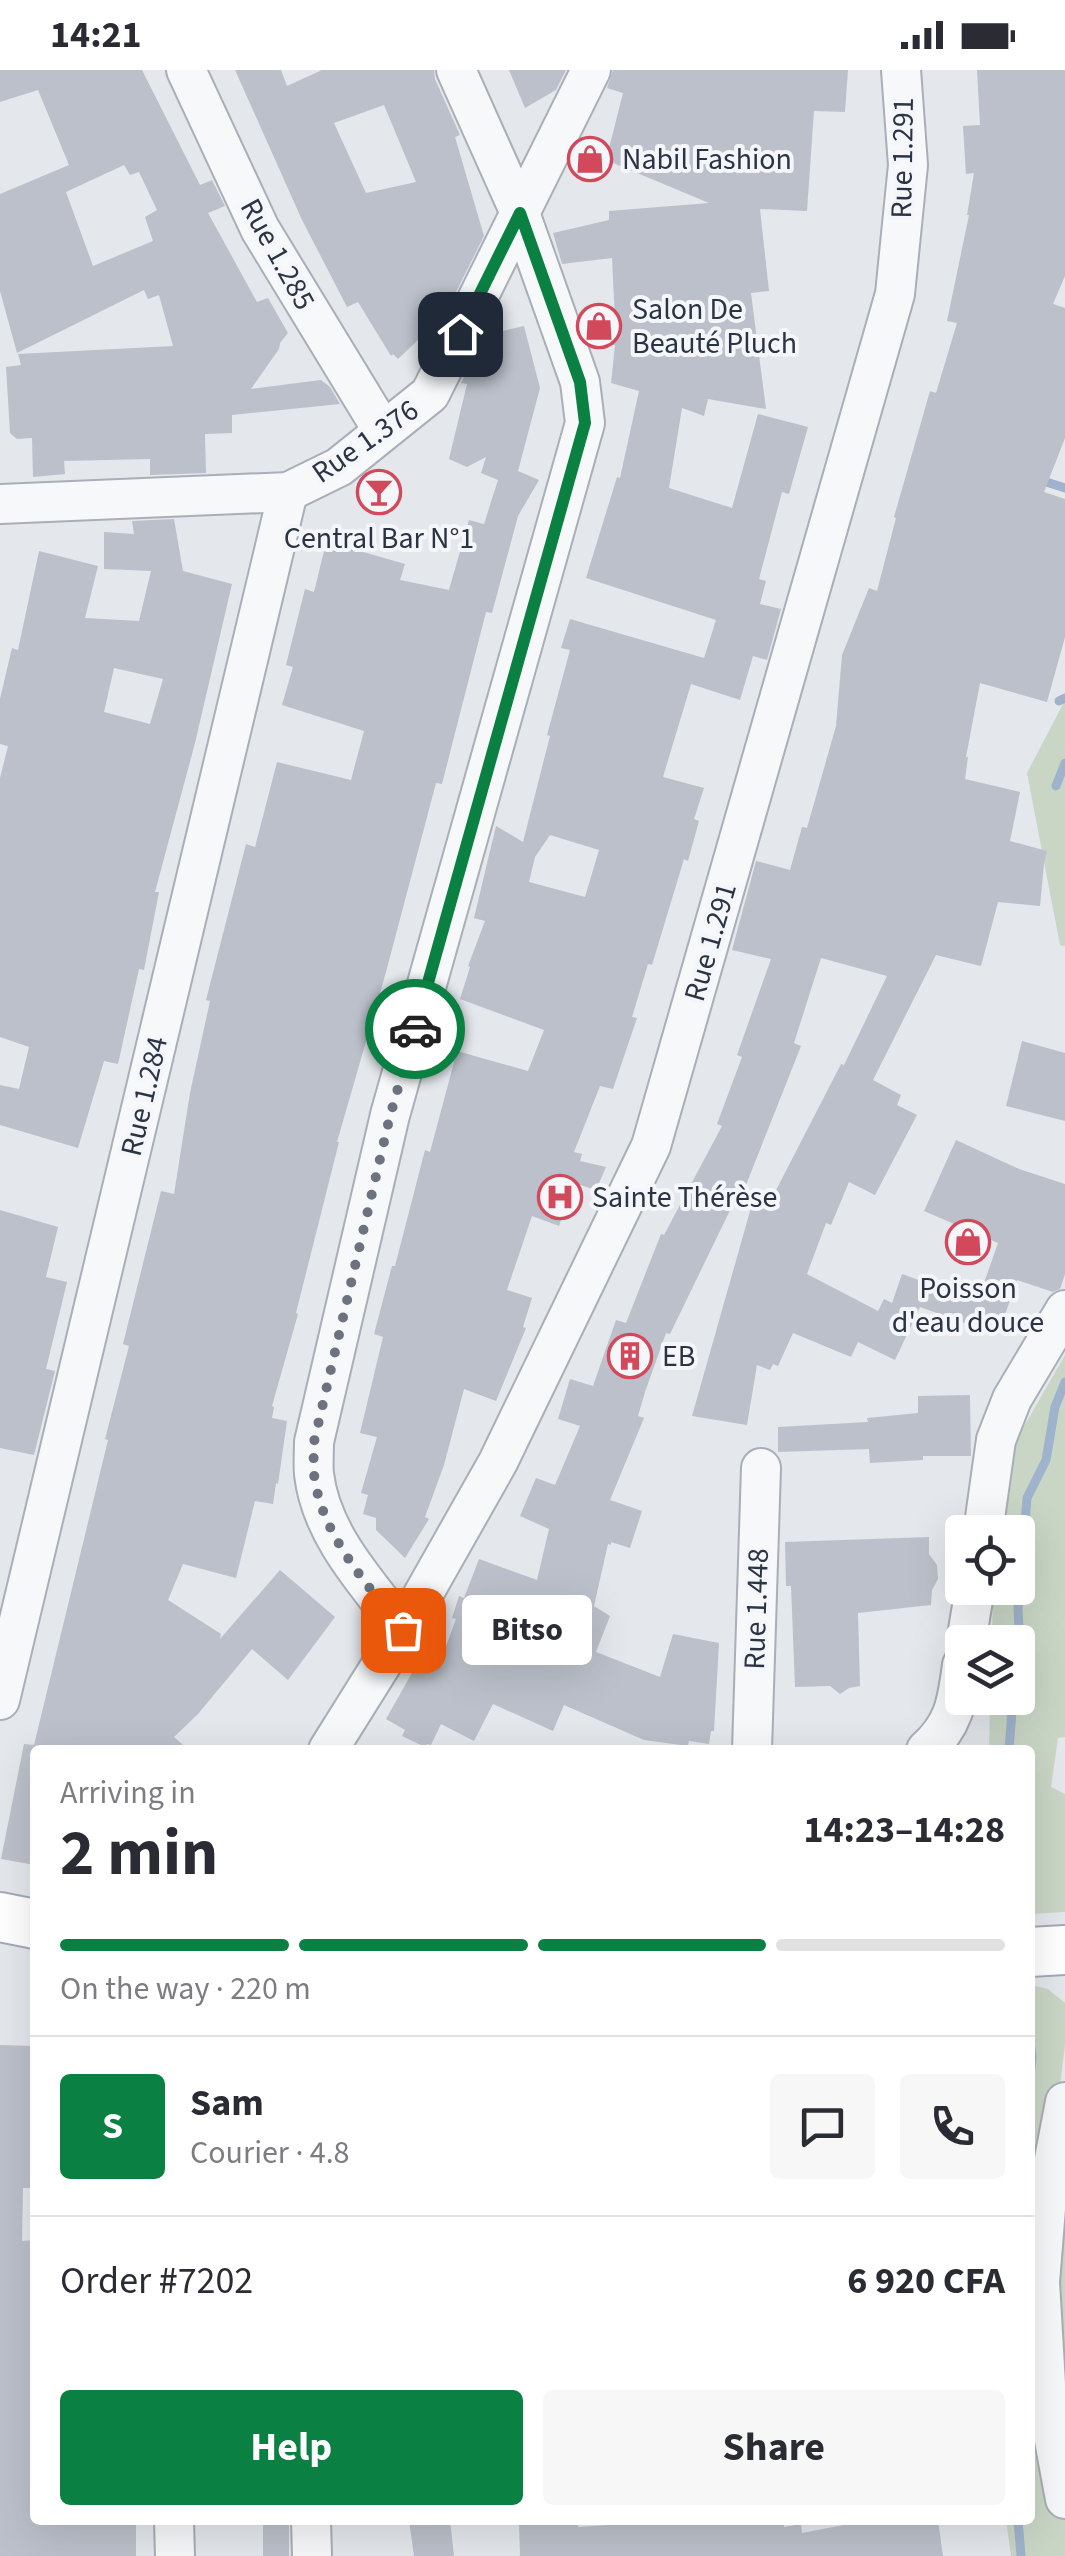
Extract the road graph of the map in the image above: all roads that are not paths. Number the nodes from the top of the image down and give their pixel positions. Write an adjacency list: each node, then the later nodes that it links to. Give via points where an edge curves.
1 (186, 70): 6 (street, Rue 1.285, via 260,230)
2 (456, 70): 5 (street)
3 (591, 70): 5 (street, Rue 1.376)
4 (901, 70): 12 (street, Rue 1.291, via 908,165 894,294 651,1146 498,1462)
5 (520, 213): 6 (street, Rue 1.376, via 430,394); 12 (street, via 580,382 585,423 390,1116 314,1442 314,1476 329,1523)
6 (383, 431): 7 (street, Rue 1.376, via 339,467)
7 (288, 492): 8 (street, Rue 1.376); 13 (street, Rue 1.284)
8 (0, 504)
9 (1065, 1310): 11 (street, via 996,1440)
10 (760, 1468): 16 (street, Rue 1.448)
11 (985, 1515)
12 (403, 1630): 15 (street, Rue 1.291)
13 (0, 1700)
14 (953, 1715): 17 (street)
15 (331, 1745)
16 (752, 1745)
17 (931, 1745)
18 (0, 1917): 19 (main road)
19 (30, 1923)
20 (1065, 2102): 21 (street, via 1040,2282 1048,2402)
21 (1065, 2498)
22 (174, 2525): 24 (street)
23 (312, 2525): 25 (street)
24 (175, 2556)
25 (312, 2556)

